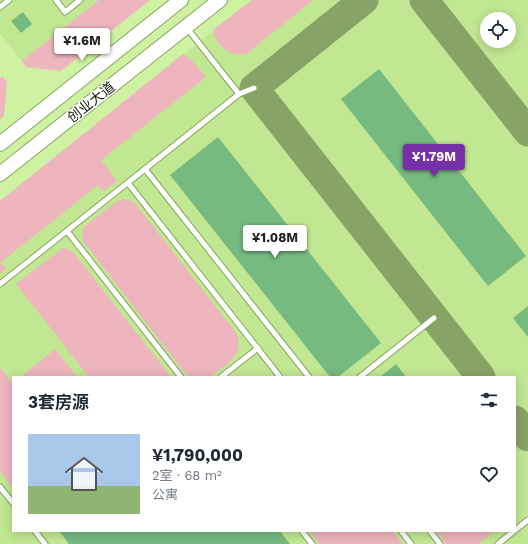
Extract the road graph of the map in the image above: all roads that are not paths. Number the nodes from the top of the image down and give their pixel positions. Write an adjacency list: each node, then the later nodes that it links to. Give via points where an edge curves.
1 (8, 0): 6 (lane)
2 (56, 0): 3 (lane, via 65,12)
3 (80, 0)
4 (181, 0): 10 (main road, 创业大道)
5 (220, 0): 7 (main road, 创业大道)
6 (0, 6)
7 (186, 27): 9 (lane); 12 (main road, 创业大道)
8 (254, 88): 9 (lane)
9 (239, 94): 11 (lane)
10 (0, 144)
11 (145, 169): 13 (lane); 21 (lane)
12 (0, 174)
13 (128, 183): 14 (lane); 17 (lane)
14 (67, 231): 15 (lane); 18 (lane)
15 (0, 284)
16 (434, 318): 22 (lane)
17 (258, 348): 19 (lane); 20 (lane)
18 (180, 376)
19 (222, 376)
20 (279, 376)
21 (308, 376)
22 (361, 376)
23 (0, 487): 24 (lane)
24 (12, 502)
25 (528, 520): 26 (lane)
26 (516, 529)
27 (36, 532): 32 (lane)
28 (303, 532): 33 (lane)
29 (402, 532): 34 (lane)
30 (431, 532): 35 (lane)
31 (513, 532): 36 (lane)
32 (45, 544)
33 (312, 544)
34 (411, 544)
35 (440, 544)
36 (498, 544)

